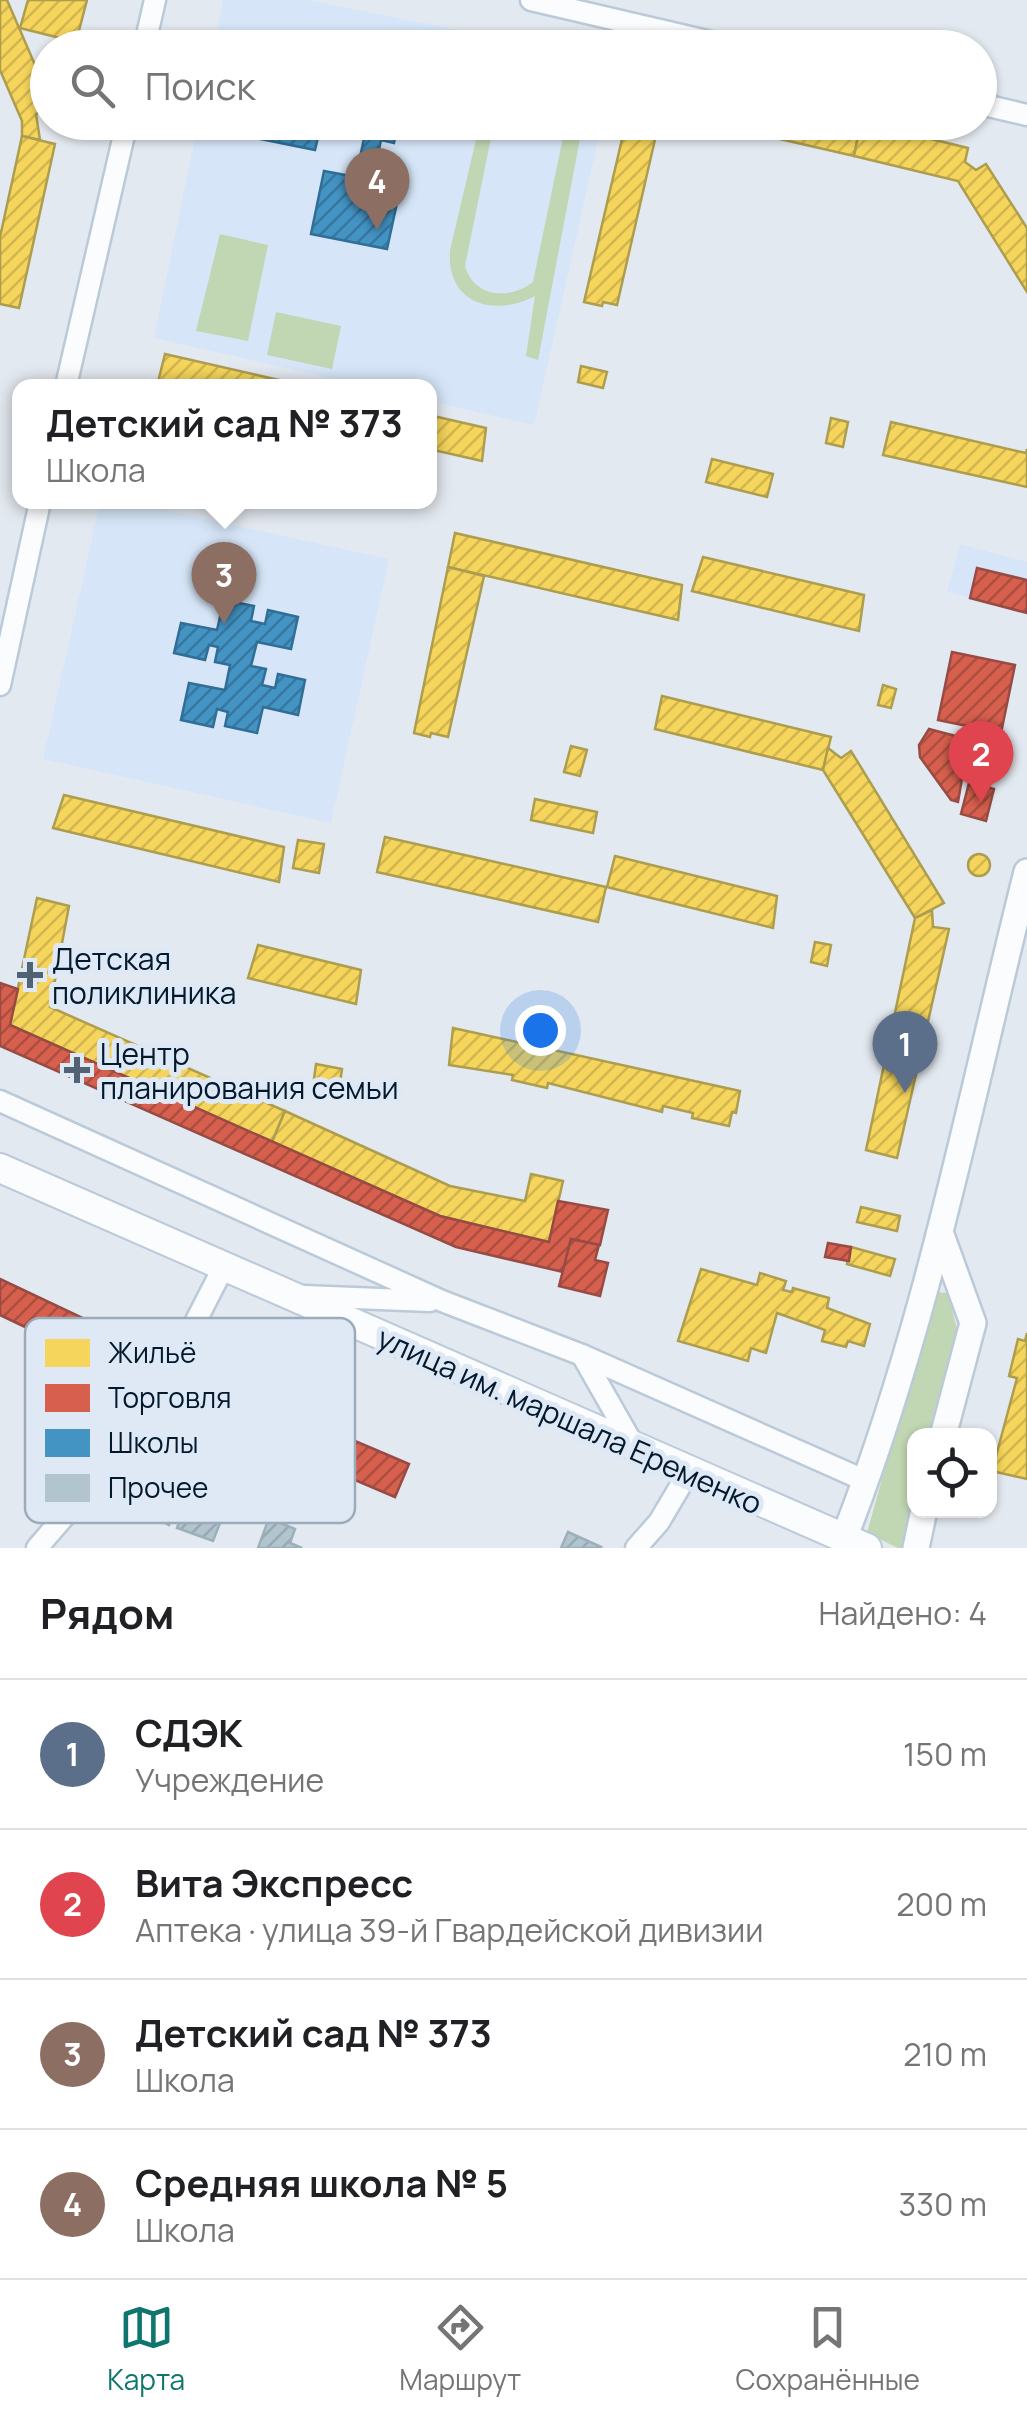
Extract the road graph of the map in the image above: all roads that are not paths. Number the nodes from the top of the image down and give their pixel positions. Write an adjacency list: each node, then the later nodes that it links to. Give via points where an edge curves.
1 (155, 0): 3 (street)
2 (532, 0): 4 (street)
3 (148, 30)
4 (660, 30)
5 (997, 108): 6 (street)
6 (1027, 114)
7 (123, 140): 8 (street)
8 (68, 379)
9 (38, 509): 10 (street)
10 (0, 685)
11 (1027, 872): 14 (main road)
12 (0, 1101): 17 (street)
13 (1, 1171): 15 (highway, улица им. маршала Еременко)
14 (940, 1232): 22 (main road, via 974,1324); 25 (main road)
15 (223, 1268): 16 (highway, улица им. маршала Еременко); 18 (street)
16 (286, 1295): 17 (street); 19 (highway, улица им. маршала Еременко)
17 (442, 1301): 21 (street)
18 (197, 1318)
19 (338, 1318)
20 (355, 1326): 23 (highway, улица им. маршала Еременко)
21 (582, 1355): 23 (street); 25 (street)
22 (945, 1428)
23 (636, 1450): 24 (highway, улица им. маршала Еременко)
24 (688, 1473): 28 (highway, улица им. маршала Еременко); 30 (street)
25 (866, 1482): 28 (main road)
26 (922, 1518): 31 (main road)
27 (59, 1523): 29 (street)
28 (856, 1543)
29 (37, 1548)
30 (636, 1548)
31 (916, 1548)

